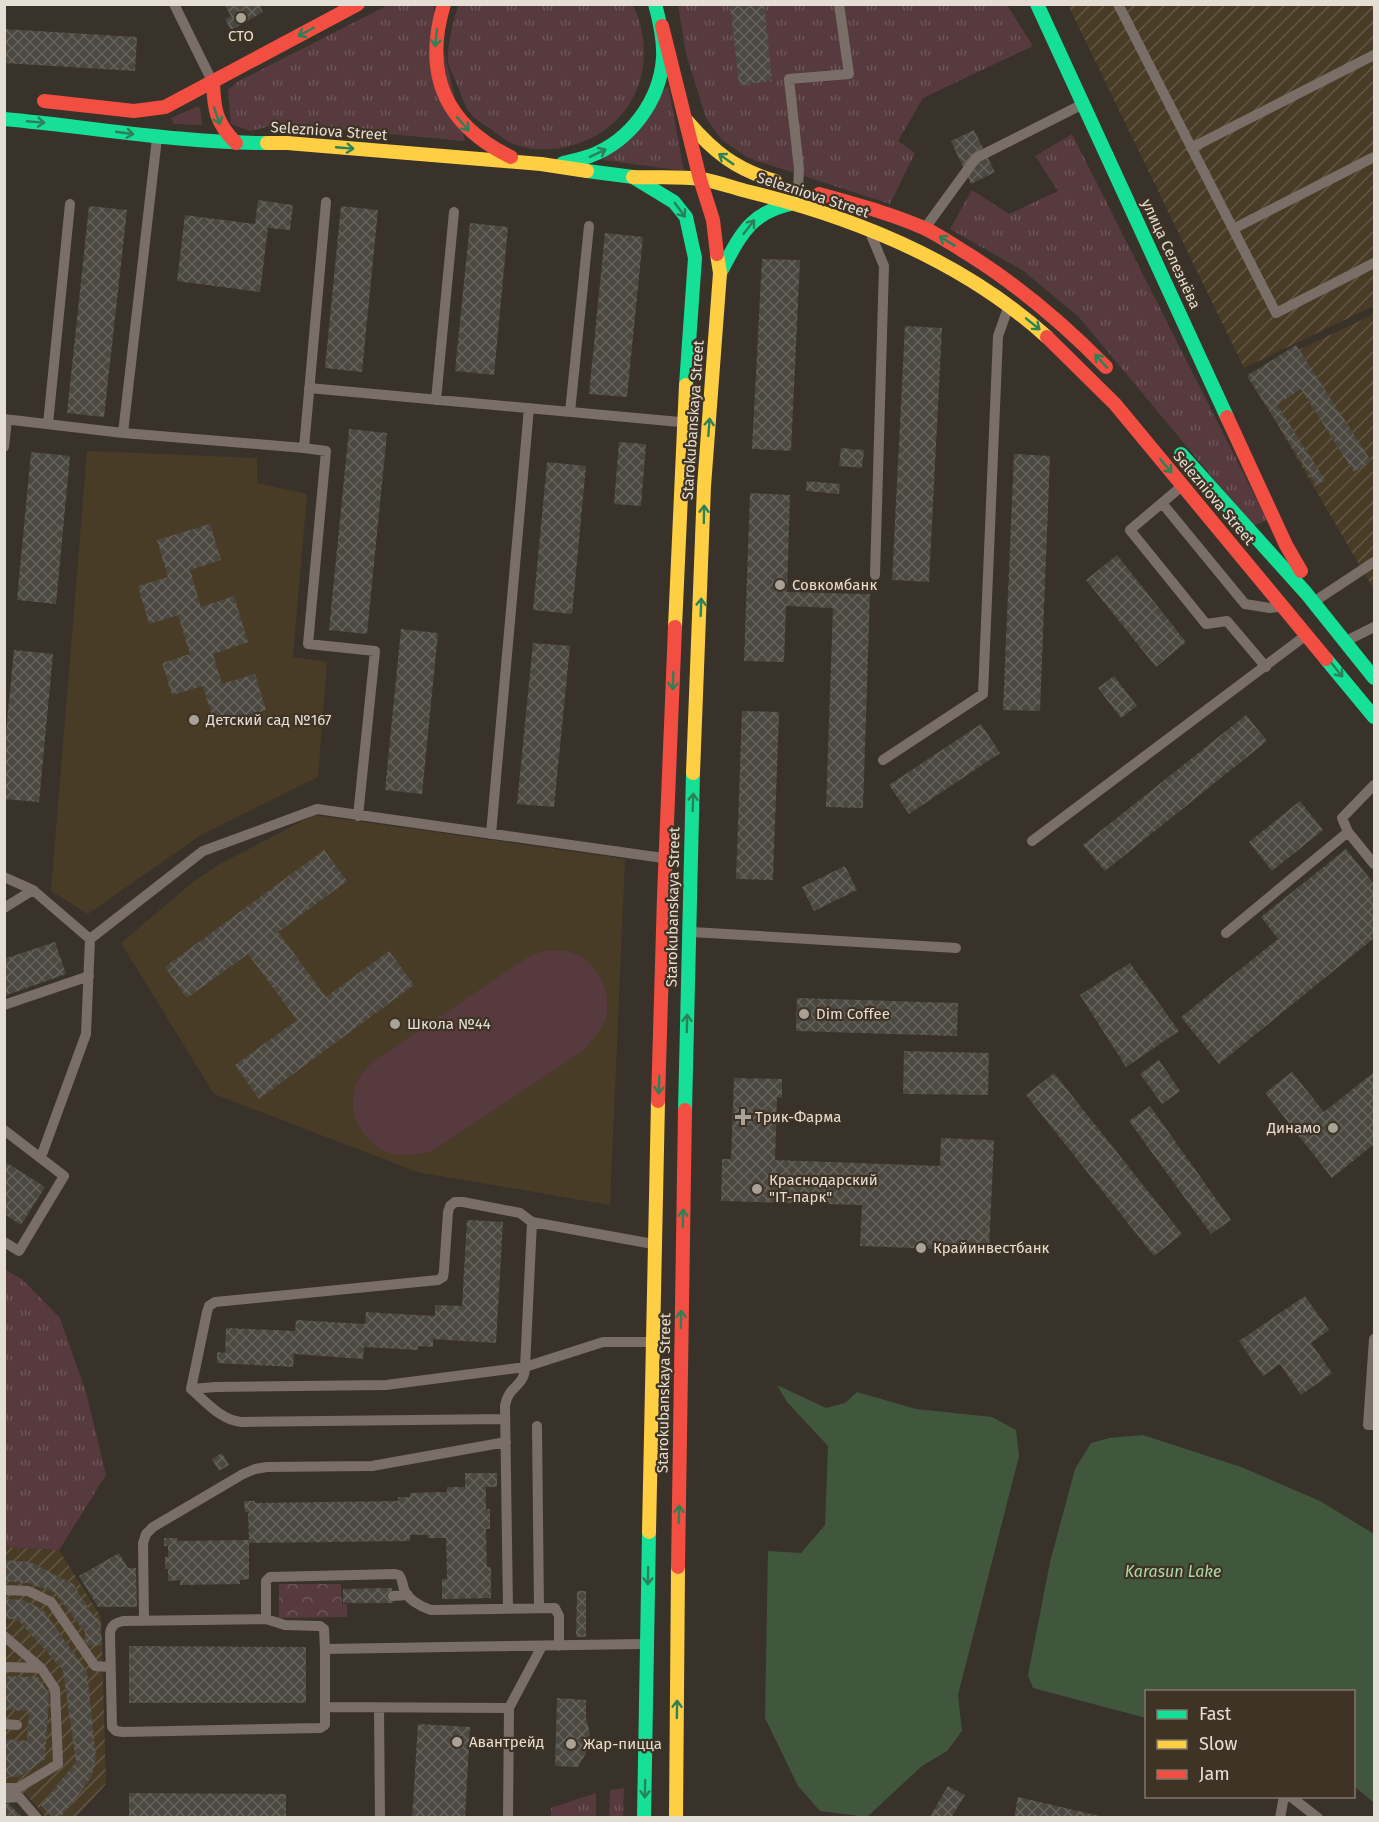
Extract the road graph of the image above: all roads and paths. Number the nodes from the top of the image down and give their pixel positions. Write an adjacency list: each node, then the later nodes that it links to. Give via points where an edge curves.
1 (174, 4): 11 (lane)
2 (358, 4): 8 (main road)
3 (444, 4): 20 (main road, one-way to 20, via 437,27 435,61 454,113 495,151)
4 (657, 4): 9 (main road)
5 (839, 4): 23 (lane, via 849,74 789,79)
6 (1037, 4): 13 (main road, улица Селезнёва)
7 (1118, 4): 18 (lane)
8 (332, 10): 11 (main road, one-way to 11)
9 (662, 26): 15 (main road, Starokubanskaya Street); 20 (main road, one-way to 9, via 572,162 594,155 622,138 638,122 656,93 662,71)
10 (1374, 55): 18 (lane)
11 (213, 82): 12 (main road, via 165,107 134,111); 17 (main road, one-way to 17, via 214,111 222,131)
12 (26, 99)
13 (1084, 104): 29 (lane, via 976,158); 51 (main road, улица Селезнёва)
14 (4, 119): 16 (main road, Selezniova Street, one-way to 16)
15 (687, 121): 22 (main road, Starokubanskaya Street); 23 (main road, Selezniova Street, one-way to 15, via 741,170 707,145)
16 (157, 137): 17 (main road, Selezniova Street); 44 (lane)
17 (236, 143): 20 (main road, Selezniova Street, one-way to 20, via 287,143)
18 (1191, 148): 30 (lane)
19 (1374, 157): 30 (lane)
20 (541, 164): 21 (main road, Selezniova Street)
21 (633, 177): 22 (main road, Selezniova Street); 42 (main road, Starokubanskaya Street, one-way to 42, via 674,202 686,217 693,244)
22 (700, 179): 25 (main road, Selezniova Street); 33 (main road, Starokubanskaya Street, via 713,220)
23 (798, 189): 29 (main road, Selezniova Street, via 877,210)
24 (326, 202): 37 (lane)
25 (795, 203): 31 (main road, Selezniova Street); 33 (main road, one-way to 25, via 750,223 772,207)
26 (70, 204): 43 (lane)
27 (454, 212): 38 (lane)
28 (589, 226): 40 (lane)
29 (925, 228): 34 (main road, Selezniova Street, one-way to 29)
30 (1233, 229): 32 (lane, via 1276,313)
31 (870, 231): 35 (main road, Selezniova Street, via 965,277); 54 (lane, via 884,266)
32 (1374, 263)
33 (720, 273): 70 (main road, Starokubanskaya Street, one-way to 33, via 704,486)
34 (1019, 287): 35 (lane); 36 (main road, Selezniova Street, one-way to 34, via 1075,334)
35 (1008, 306): 49 (main road, Selezniova Street, one-way to 49, via 1087,374); 63 (lane, via 998,336 983,694)
36 (1118, 379)
37 (309, 388): 38 (lane); 47 (lane)
38 (436, 400): 39 (lane)
39 (529, 408): 40 (lane); 67 (lane)
40 (570, 412): 42 (lane)
41 (6, 419): 43 (lane); 46 (lane)
42 (683, 422): 69 (main road, Starokubanskaya Street, one-way to 69)
43 (48, 424): 44 (lane)
44 (123, 433): 47 (lane)
45 (1170, 440): 48 (main road, Selezniova Street)
46 (4, 447)
47 (304, 448): 65 (lane, via 326,451 308,644 375,651)
48 (1197, 473): 49 (lane); 52 (main road, Selezniova Street)
49 (1182, 486): 50 (lane); 56 (main road, Selezniova Street)
50 (1161, 503): 56 (lane, via 1245,604); 60 (lane, via 1131,530 1206,624 1227,621)
51 (1274, 519): 52 (main road, via 1274,533 1270,537 1259,540); 55 (main road, улица Селезнёва, via 1305,576)
52 (1252, 533): 55 (main road, Selezniova Street)
53 (1374, 562): 55 (lane)
54 (875, 575)
55 (1310, 598): 58 (main road, улица Селезнёва); 59 (main road, Selezniova Street)
56 (1284, 607): 58 (main road, Selezniova Street)
57 (1374, 627): 59 (lane)
58 (1307, 634): 60 (lane); 62 (main road, Selezniova Street, one-way to 62)
59 (1345, 642): 61 (main road, Selezniova Street)
60 (1266, 667): 68 (lane)
61 (1374, 678)
62 (1374, 717)
63 (883, 760)
64 (1374, 785): 66 (lane, via 1342,818)
65 (358, 816): 67 (lane); 77 (lane, via 316,809 203,851)
66 (1348, 832): 71 (lane); 76 (lane)
67 (491, 834): 69 (lane)
68 (1032, 841)
69 (667, 859): 70 (lane); 85 (main road, Starokubanskaya Street, one-way to 85)
70 (690, 860): 75 (main road, Starokubanskaya Street)
71 (1374, 864)
72 (4, 877): 73 (lane)
73 (33, 890): 74 (lane); 77 (lane)
74 (4, 908)
75 (689, 932): 78 (lane); 122 (main road, Starokubanskaya Street, one-way to 75)
76 (1226, 933)
77 (90, 939): 79 (lane)
78 (956, 948)
79 (89, 976): 80 (lane); 82 (lane, via 86,1034)
80 (4, 1005)
81 (4, 1130): 82 (lane)
82 (41, 1157): 84 (lane, via 64,1176 19,1251)
83 (532, 1222): 85 (lane); 88 (lane); 89 (lane, via 520,1213 455,1202 448,1212 443,1277 438,1280 215,1302 207,1312)
84 (4, 1242)
85 (655, 1244): 87 (main road, Starokubanskaya Street)
86 (1374, 1339): 91 (lane, via 1368,1425)
87 (652, 1342): 88 (lane, via 603,1342); 102 (main road, Starokubanskaya Street, one-way to 102)
88 (525, 1367): 89 (lane, via 386,1385); 90 (lane, via 525,1377 506,1398)
89 (191, 1389): 90 (lane, via 222,1416 241,1422)
90 (505, 1419): 93 (lane)
91 (1374, 1425)
92 (537, 1426): 98 (lane)
93 (506, 1442): 97 (lane, via 502,1480); 100 (lane, via 372,1466 267,1467 243,1474 146,1534)
94 (4, 1590): 107 (lane, via 28,1591 51,1602 95,1666)
95 (408, 1595): 96 (lane); 97 (lane, via 431,1610); 99 (lane, via 399,1575 275,1576 266,1581)
96 (393, 1596)
97 (508, 1608): 98 (lane)
98 (539, 1608): 104 (lane, via 555,1608 558,1612)
99 (266, 1619): 100 (lane); 105 (lane, via 285,1625 320,1626 324,1629)
100 (144, 1621): 107 (lane, via 115,1623 111,1628)
101 (4, 1636): 108 (lane)
102 (647, 1644): 104 (lane); 121 (main road, Starokubanskaya Street, one-way to 121)
103 (542, 1646): 104 (lane); 105 (lane); 111 (lane)
104 (559, 1646)
105 (325, 1649): 109 (lane)
106 (4, 1667): 108 (lane)
107 (110, 1667): 109 (lane, via 112,1727 116,1731 314,1730 325,1725)
108 (41, 1668): 114 (lane, via 55,1689 58,1764 18,1788)
109 (325, 1707): 110 (lane)
110 (380, 1708): 111 (lane); 119 (lane)
111 (508, 1708): 120 (lane)
112 (4, 1724): 113 (lane)
113 (17, 1725)
114 (4, 1788)
115 (4, 1798): 118 (lane, via 20,1797)
116 (1284, 1798): 123 (lane)
117 (1291, 1798): 124 (lane)
118 (37, 1818)
119 (380, 1818)
120 (508, 1818)
121 (644, 1818)
122 (676, 1818)
123 (1280, 1818)
124 (1318, 1818)

